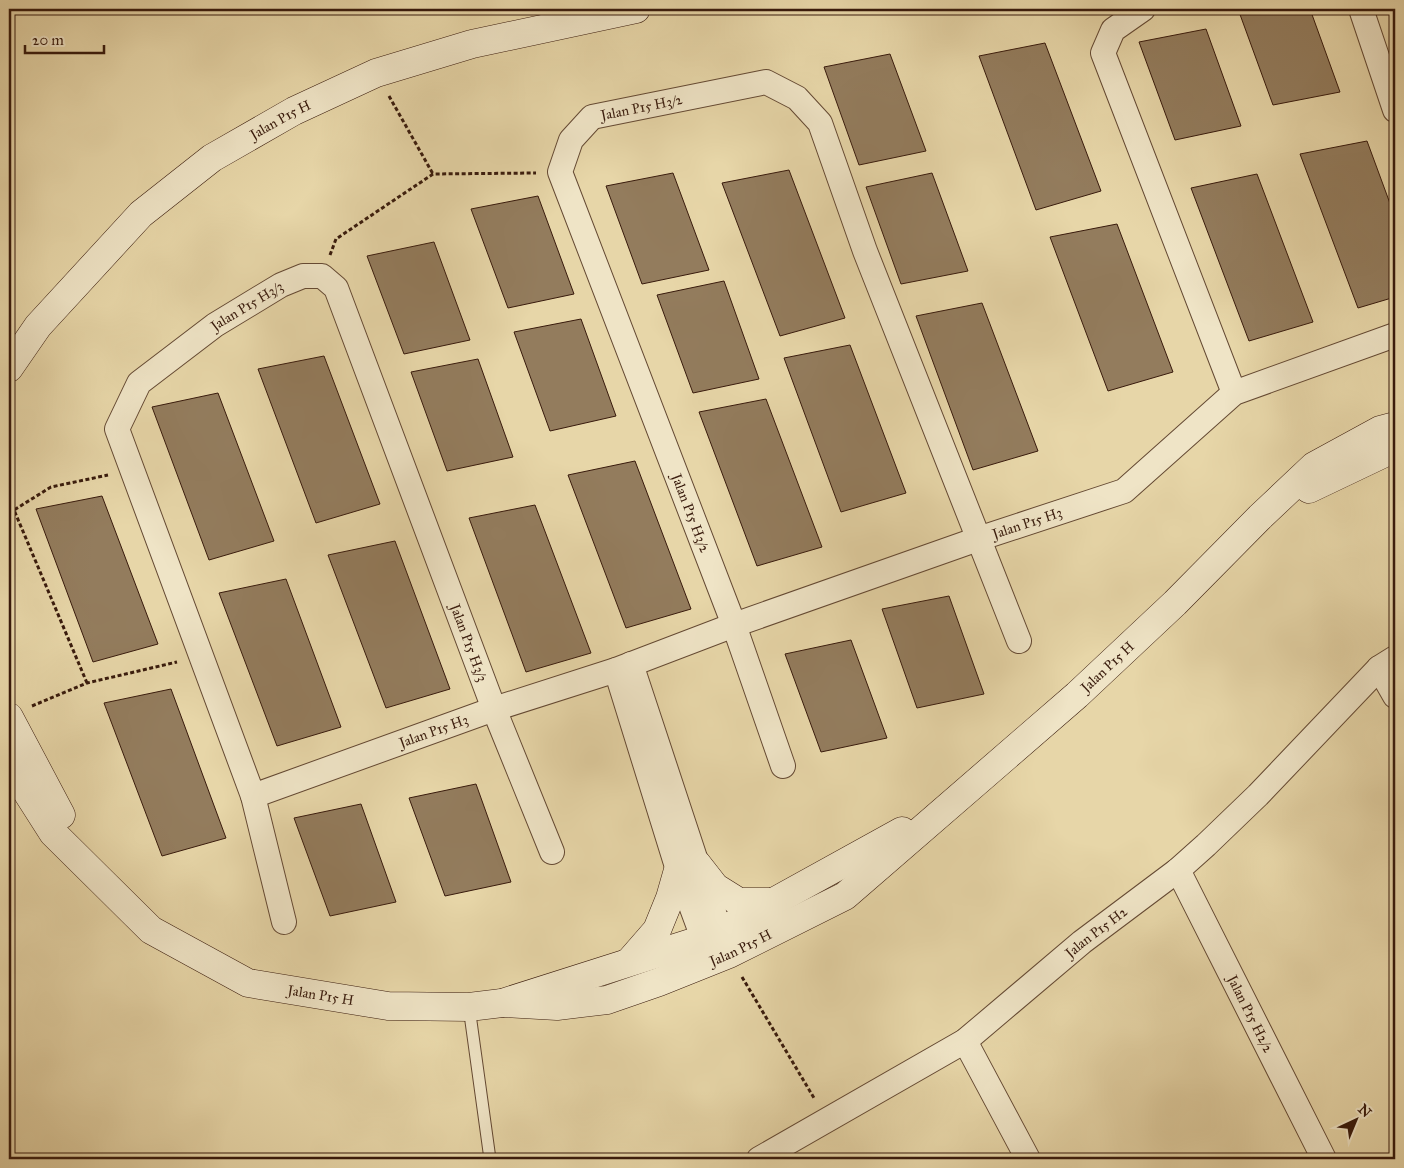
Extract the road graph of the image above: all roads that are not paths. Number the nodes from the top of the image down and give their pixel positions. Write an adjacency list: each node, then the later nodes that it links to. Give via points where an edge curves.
1 (636, 9): 6 (street, Jalan P15 H, via 472,44 376,73 294,112 212,158 140,214 38,326)
2 (1143, 9): 7 (street, via 1113,30 1103,53)
3 (1361, 9): 4 (street)
4 (1395, 110)
5 (1395, 335): 7 (street, Jalan P15 H3)
6 (9, 368)
7 (1234, 393): 11 (street, Jalan P15 H3, via 1124,491)
8 (1395, 426): 10 (street, Jalan P15 H, via 1380,430 1314,466)
9 (1395, 448): 10 (street, Jalan P15 H, via 1312,487)
10 (1260, 517): 25 (street, Jalan P15 H, via 1175,604 1077,695)
11 (978, 539): 12 (street, Jalan P15 H3); 12 (street, Jalan P15 H3/2, via 865,251 820,123 797,98 766,82 592,117 571,140 560,172); 13 (street, Jalan P15 H3/2)
12 (734, 625): 15 (street, Jalan P15 H3); 21 (street, Jalan P15 H3/2)
13 (1019, 641)
14 (1387, 663): 16 (street); 29 (street, Jalan P15 H2, via 1258,795)
15 (623, 667): 17 (street, Jalan P15 H3); 28 (street)
16 (1395, 696)
17 (494, 709): 24 (street, Jalan P15 H3); 24 (street, Jalan P15 H3/3, via 336,288 322,276 303,276 281,284 215,325 139,383 117,429); 27 (street, Jalan P15 H3/3)
18 (17, 713): 22 (street, Jalan P15 H)
19 (9, 745): 22 (street)
20 (9, 764): 26 (street, Jalan P15 H)
21 (784, 766)
22 (44, 784): 32 (street, Jalan P15 H, via 65,824)
23 (9, 789): 26 (street)
24 (253, 796): 31 (street, Jalan P15 H3/3)
25 (945, 808): 30 (street, Jalan P15 H); 33 (street, Jalan P15 H, via 845,896)
26 (53, 833): 32 (street, Jalan P15 H)
27 (552, 852)
28 (688, 867): 30 (street, via 739,902); 33 (street); 34 (street, via 657,930)
29 (1178, 870): 37 (street, Jalan P15 H2, via 1082,942); 41 (street, Jalan P15 H2/2)
30 (773, 902): 33 (street, Jalan P15 H)
31 (284, 922)
32 (151, 930): 36 (street, Jalan P15 H, via 248,983 388,1006)
33 (716, 946): 34 (street, Jalan P15 H); 35 (street, Jalan P15 H, via 659,982 606,1000 557,1006)
34 (630, 961): 35 (street, Jalan P15 H)
35 (502, 1003): 36 (street, Jalan P15 H)
36 (469, 1007): 38 (lane)
37 (965, 1041): 39 (street, Jalan P15 H2); 40 (street)
38 (490, 1159)
39 (759, 1159)
40 (1028, 1159)
41 (1324, 1159)

